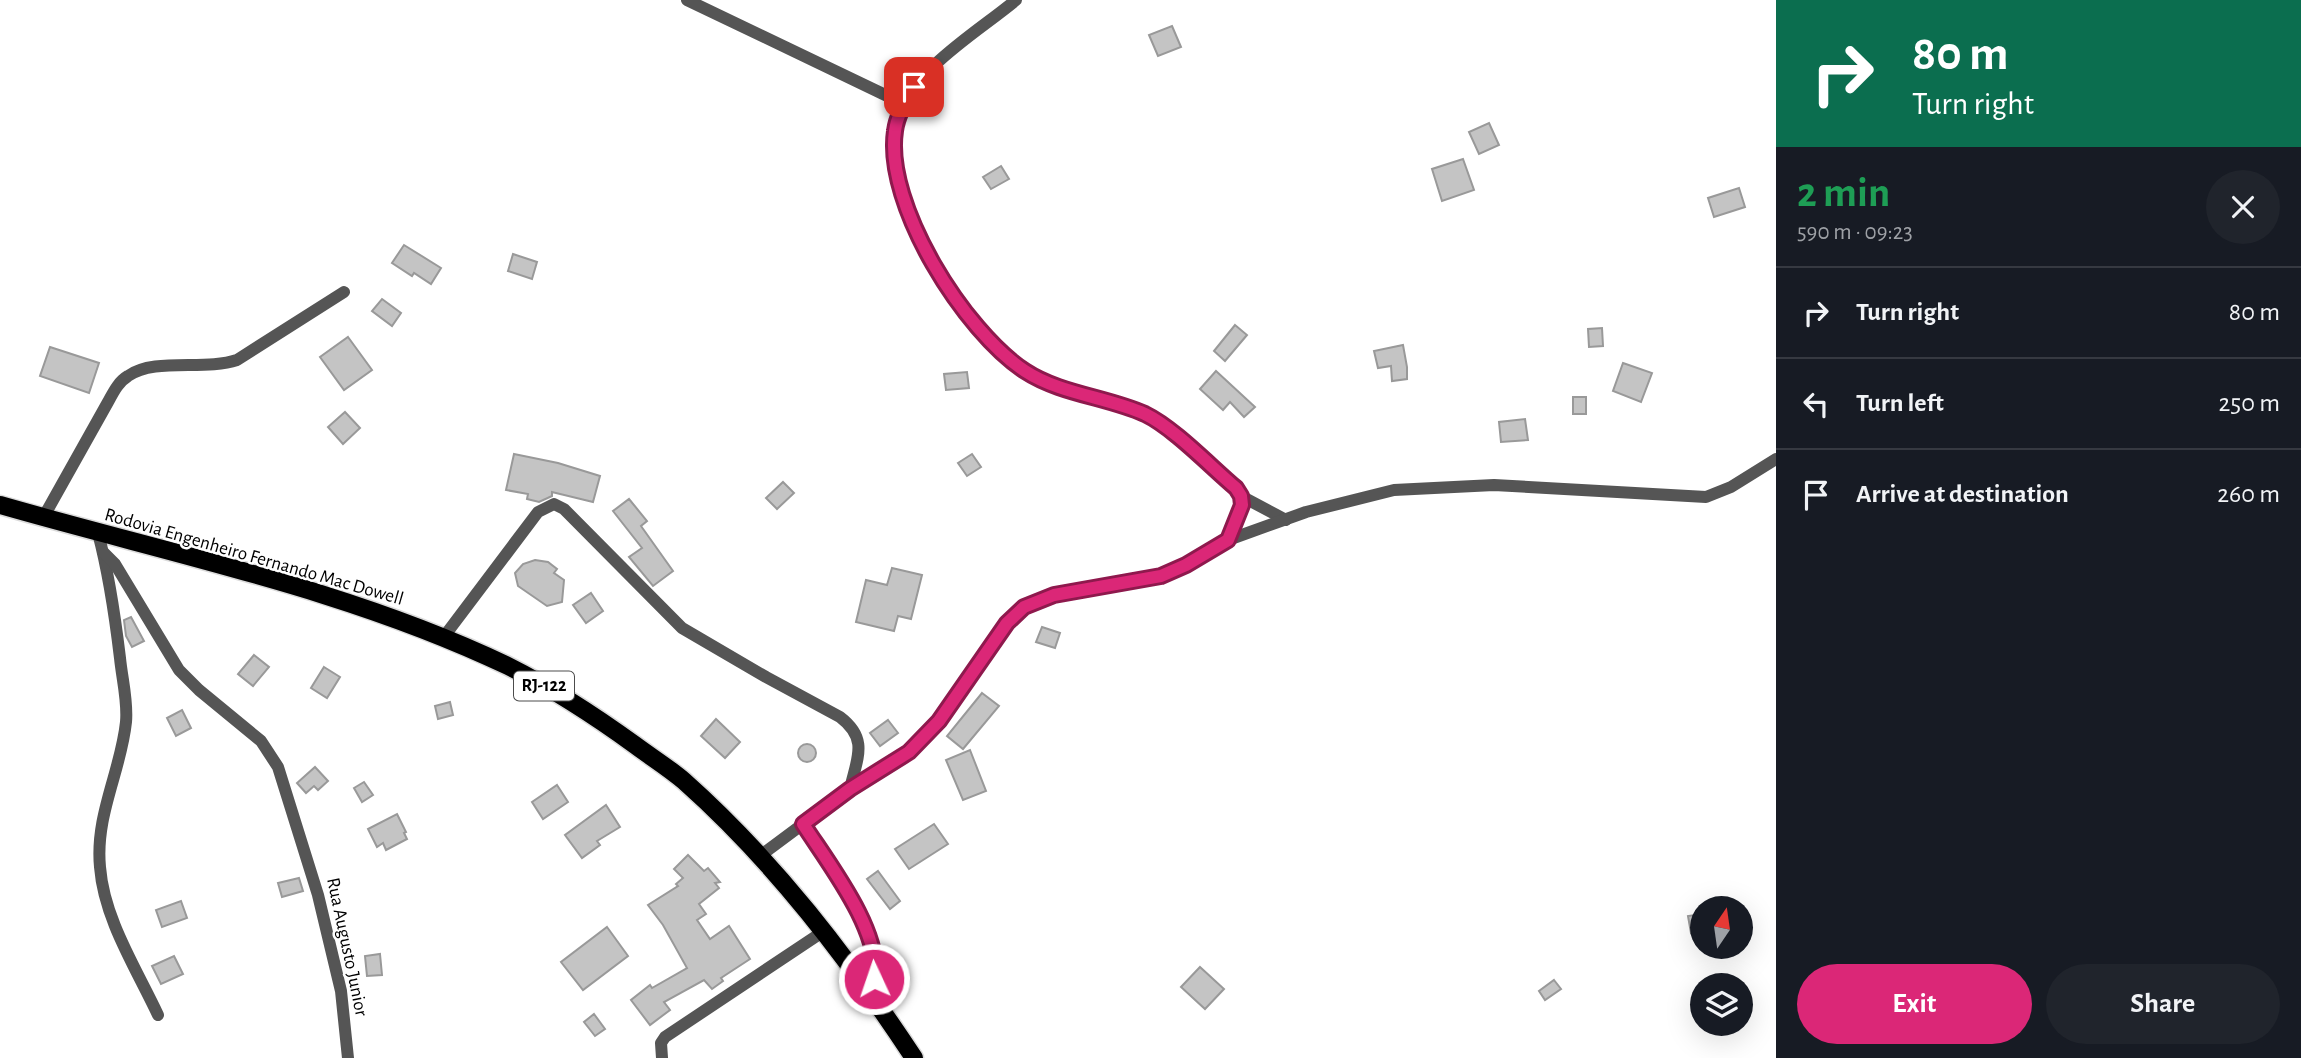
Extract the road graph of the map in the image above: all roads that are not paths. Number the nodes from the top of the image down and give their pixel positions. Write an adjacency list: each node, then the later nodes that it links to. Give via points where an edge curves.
1 (687, 0): 3 (street)
2 (1016, 0): 3 (street, via 937,64)
3 (904, 104): 6 (street, via 895,133 896,167 908,209 955,300 982,334 1026,372 1147,415)
4 (344, 292): 8 (street, via 237,360 223,365 160,367 128,375)
5 (1776, 459): 9 (street, via 1706,497 1443,486 1395,490)
6 (1241, 496): 9 (street); 11 (street, via 1240,513)
7 (0, 505): 8 (main road, Rodovia Engenheiro Fernando Mac Dowell / RJ-122)
8 (43, 518): 10 (main road, Rodovia Engenheiro Fernando Mac Dowell / RJ-122)
9 (1286, 520): 11 (street)
10 (98, 533): 12 (street); 13 (main road, Rodovia Engenheiro Fernando Mac Dowell / RJ-122, via 289,584)
11 (1228, 540): 14 (street, via 1161,576 1054,595 1024,607 1007,623 939,721 909,752)
12 (103, 552): 19 (street, via 126,713 101,828 100,867 114,923); 20 (street, Rua Augusto Junior, via 115,564 179,670 261,741 278,767 341,991)
13 (443, 638): 14 (street, via 538,512 554,505 564,509 682,628 851,725 859,745); 16 (main road, Rodovia Engenheiro Fernando Mac Dowell / RJ-122, via 520,673 613,729 684,781)
14 (850, 789): 15 (street)
15 (803, 824): 16 (street); 18 (street, via 850,898 874,949)
16 (760, 856): 17 (main road, Rodovia Engenheiro Fernando Mac Dowell / RJ-122)
17 (824, 931): 18 (main road, Rodovia Engenheiro Fernando Mac Dowell / RJ-122); 21 (street, via 666,1037 661,1042)
18 (871, 993): 22 (main road, Rodovia Engenheiro Fernando Mac Dowell / RJ-122)
19 (159, 1014)
20 (348, 1058)
21 (662, 1058)
22 (914, 1058)

